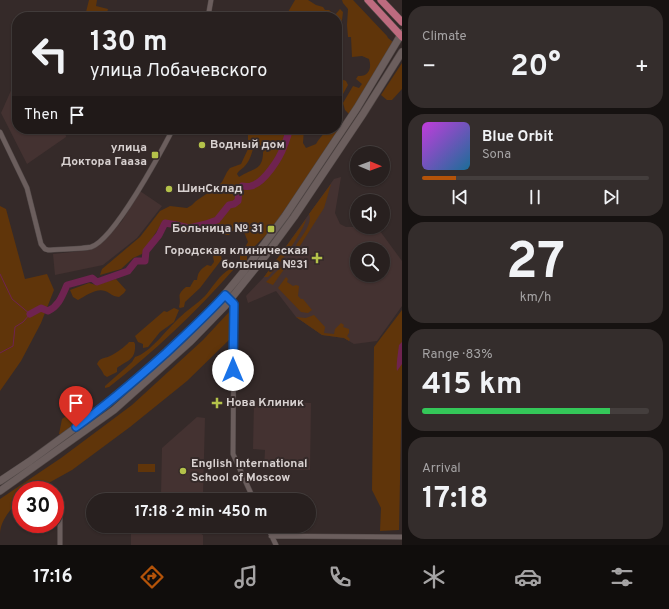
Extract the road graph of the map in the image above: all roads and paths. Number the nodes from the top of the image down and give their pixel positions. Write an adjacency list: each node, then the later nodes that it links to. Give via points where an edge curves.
1 (211, 0): 4 (street)
2 (368, 0): 6 (main road)
3 (381, 0): 5 (main road)
4 (209, 12)
5 (402, 22)
6 (402, 35): 8 (main road)
7 (402, 52): 12 (main road, via 294,217 266,255)
8 (342, 131)
9 (0, 132): 10 (street, via 28,188 41,244 48,250 92,247 101,240 123,216)
10 (170, 134)
11 (340, 134): 12 (main road)
12 (228, 297): 13 (main road, via 108,404); 14 (main road, via 190,342 114,410); 15 (street, via 234,304 233,454)
13 (0, 481)
14 (0, 491)
15 (251, 493)
16 (60, 533): 20 (street)
17 (270, 533): 18 (street)
18 (272, 536): 19 (street); 21 (street)
19 (402, 537)
20 (60, 545)
21 (276, 545)

